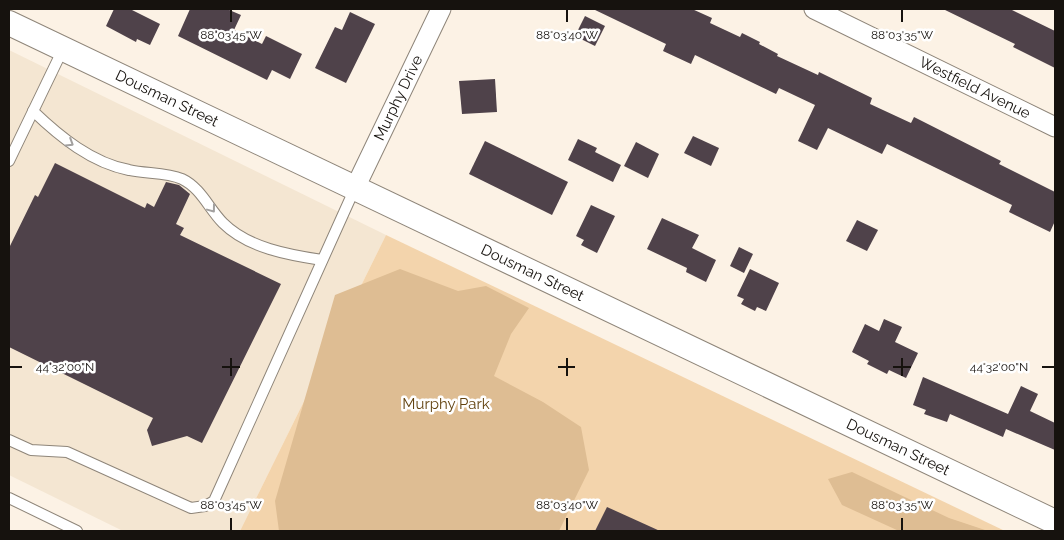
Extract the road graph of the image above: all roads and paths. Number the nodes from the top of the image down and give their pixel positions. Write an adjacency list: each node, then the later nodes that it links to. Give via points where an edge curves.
1 (441, 9): 8 (street, Murphy Drive)
2 (814, 9): 6 (street, Westfield Avenue)
3 (9, 23): 4 (street, Dousman Street)
4 (63, 49): 5 (lane); 8 (street, Dousman Street)
5 (33, 111): 7 (lane); 9 (lane, one-way to 9, via 71,145 118,168 182,179 196,189 223,223 237,234 281,254)
6 (1055, 127)
7 (9, 161)
8 (355, 188): 9 (lane); 12 (street, Dousman Street)
9 (322, 260): 10 (lane, via 214,501 191,508 67,452 31,450)
10 (9, 440)
11 (9, 498): 13 (lane)
12 (1055, 522)
13 (77, 531)

